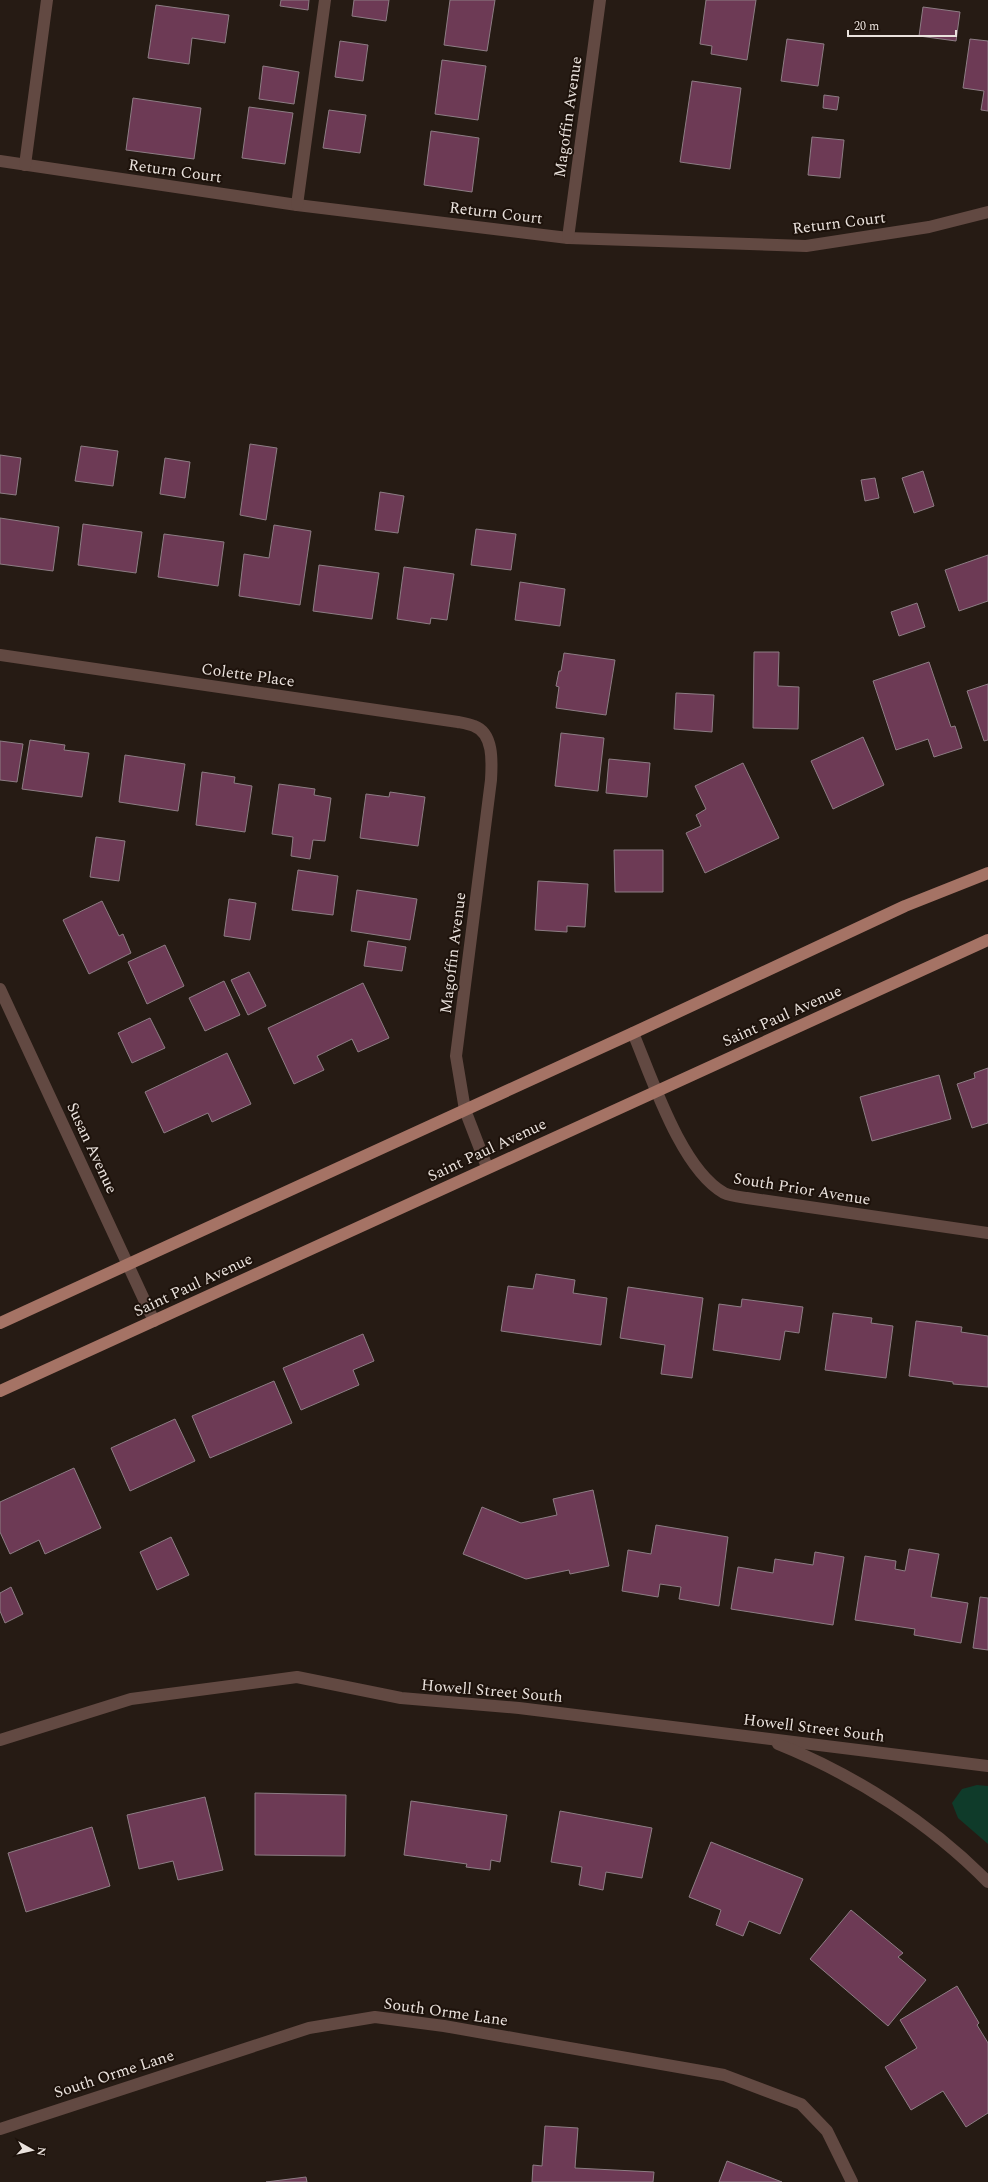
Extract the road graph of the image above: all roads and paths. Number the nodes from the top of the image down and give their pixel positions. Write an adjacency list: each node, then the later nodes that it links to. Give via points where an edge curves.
1 (47, 0): 5 (street)
2 (325, 0): 6 (street)
3 (600, 0): 8 (street, Magoffin Avenue)
4 (0, 162): 5 (street, Return Court)
5 (25, 165): 6 (street, Return Court)
6 (297, 205): 8 (street, Return Court)
7 (988, 212): 8 (street, Return Court, via 929,227 806,246)
8 (568, 238)
9 (0, 655): 10 (street, Colette Place, via 458,722 476,726)
10 (487, 738): 16 (street, Magoffin Avenue, via 492,758 491,780 456,1056)
11 (988, 873): 14 (main road, via 905,906)
12 (988, 940): 15 (main road, Saint Paul Avenue)
13 (0, 989): 19 (street, Susan Avenue)
14 (633, 1033): 15 (street, South Prior Avenue); 16 (main road)
15 (657, 1090): 17 (main road, Saint Paul Avenue); 18 (street, South Prior Avenue, via 686,1154 703,1177 724,1193 755,1200)
16 (465, 1110): 17 (street, Magoffin Avenue); 19 (main road)
17 (487, 1167): 20 (main road, Saint Paul Avenue)
18 (988, 1233)
19 (128, 1264): 20 (street, Susan Avenue); 21 (main road)
20 (154, 1321): 22 (main road, Saint Paul Avenue)
21 (0, 1323)
22 (0, 1391)
23 (761, 1738): 24 (street, Howell Street South, via 519,1708 401,1698 296,1676 131,1699); 25 (street, Howell Street South); 26 (street, via 794,1751 864,1786 919,1823)
24 (0, 1740)
25 (988, 1766)
26 (988, 1882)
27 (0, 2129): 28 (street, South Orme Lane, via 309,2028 375,2017 444,2026 724,2075 801,2104 827,2131)
28 (852, 2182)

